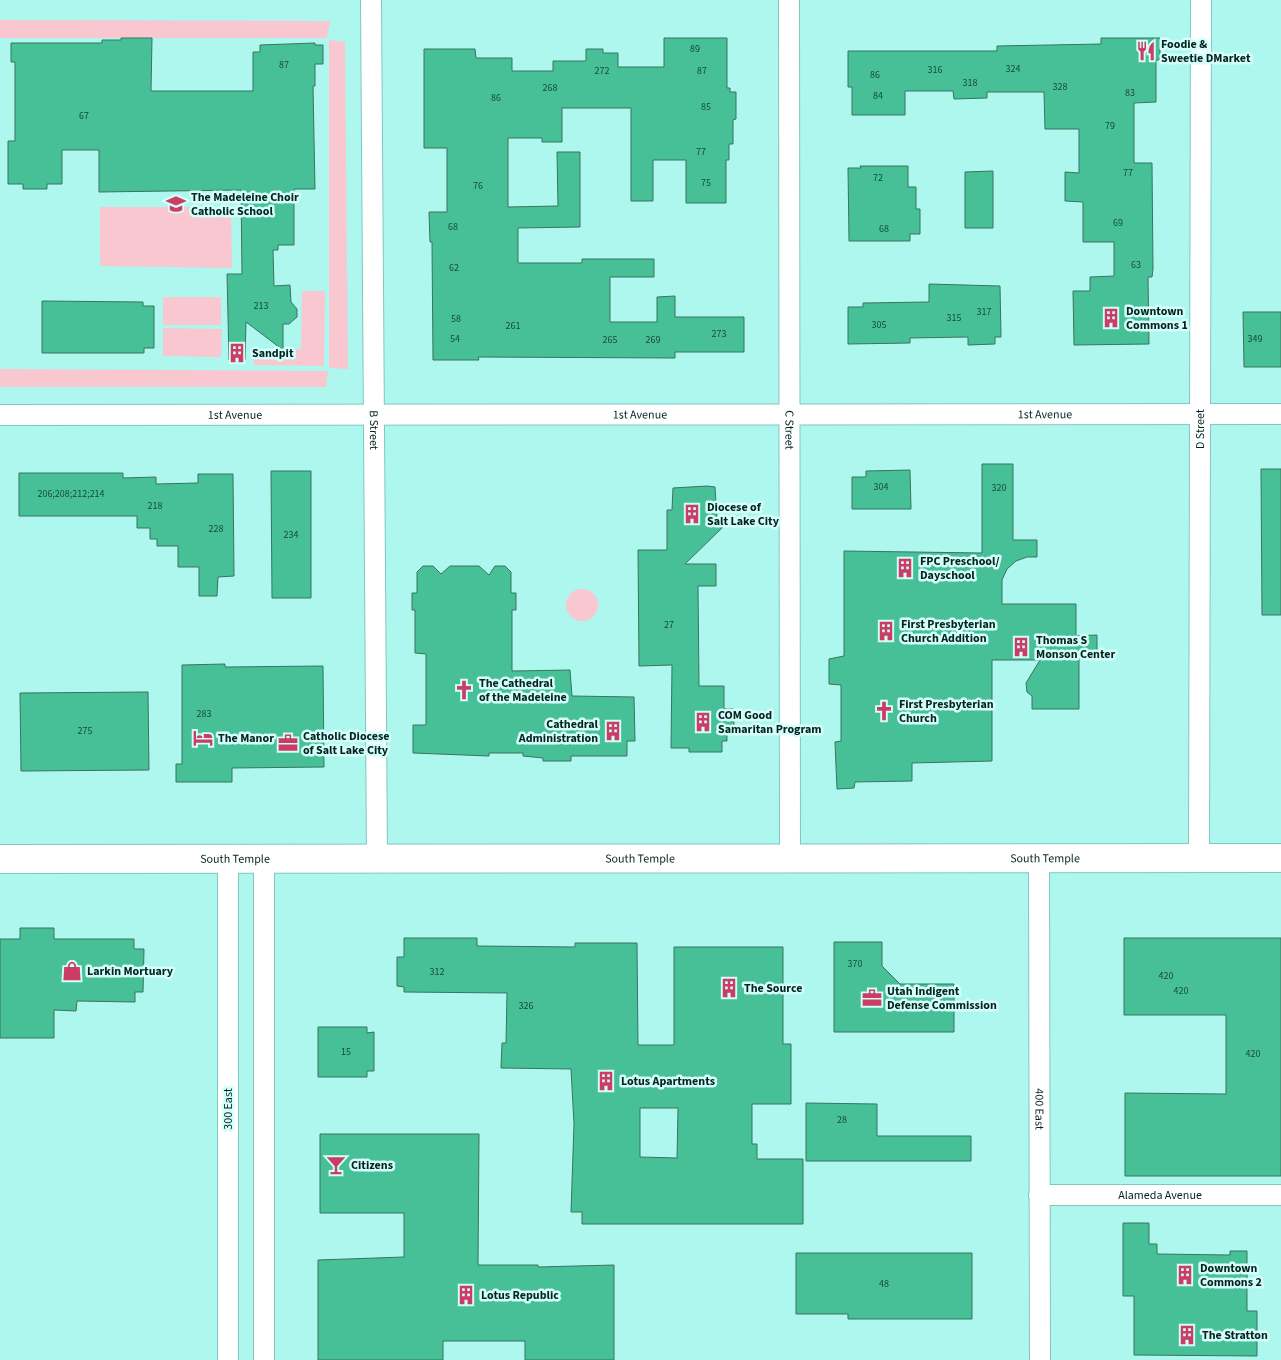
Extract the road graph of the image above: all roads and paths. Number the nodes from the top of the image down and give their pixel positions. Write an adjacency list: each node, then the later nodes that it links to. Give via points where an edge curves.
1 (371, 0): 6 (street, B Street)
2 (789, 0): 7 (street, C Street)
3 (1201, 0): 4 (street, D Street)
4 (1200, 414): 5 (street, 1st Avenue); 7 (street, 1st Avenue); 10 (street, D Street)
5 (1281, 414)
6 (374, 415): 7 (street, 1st Avenue); 8 (street, 1st Avenue); 15 (street, B Street)
7 (790, 415): 16 (street, C Street)
8 (0, 416)
9 (1039, 858): 10 (main road, South Temple); 16 (main road, South Temple); 17 (street, 400 East)
10 (1199, 858): 11 (main road, South Temple)
11 (1281, 858)
12 (0, 859): 13 (main road, South Temple)
13 (228, 859): 14 (main road, South Temple); 19 (street, 300 East)
14 (264, 859): 15 (main road, South Temple); 20 (street)
15 (377, 859): 16 (main road, South Temple)
16 (790, 859)
17 (1039, 1195): 18 (street, Alameda Avenue); 21 (street, 400 East)
18 (1281, 1195)
19 (228, 1360)
20 (264, 1360)
21 (1040, 1360)

